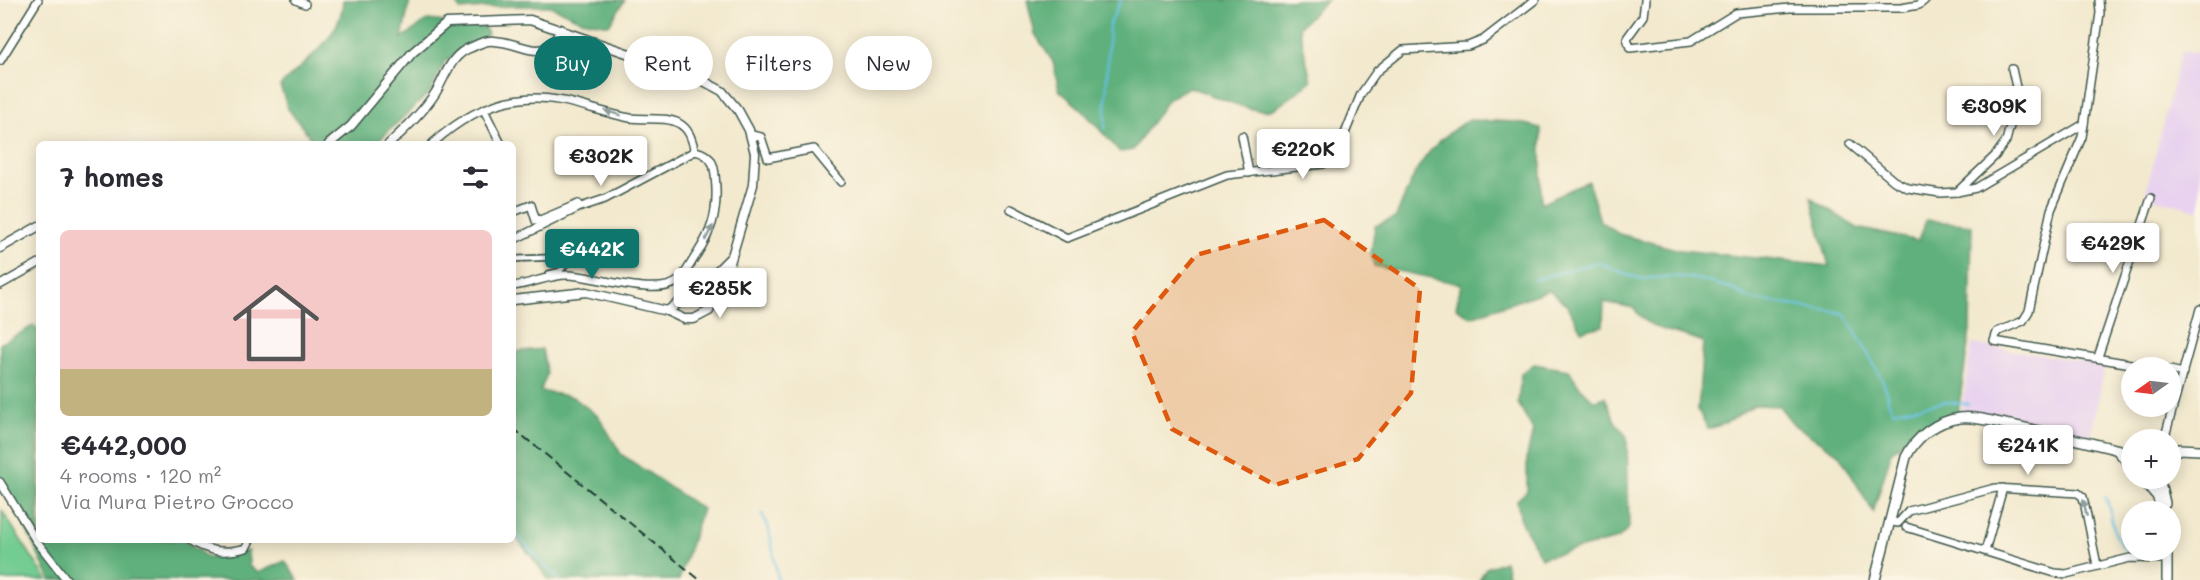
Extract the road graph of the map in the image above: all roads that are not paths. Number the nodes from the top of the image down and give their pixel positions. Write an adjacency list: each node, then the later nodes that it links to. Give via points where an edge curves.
1 (38, 0): 9 (street)
2 (296, 0): 7 (street)
3 (1535, 0): 21 (street, via 1468,46 1403,50 1377,71 1360,94 1337,153 1323,164)
4 (1645, 0): 5 (street, via 1643,16 1627,38 1630,48 1691,41 1736,13 1790,8 1901,8)
5 (1925, 0)
6 (2099, 0): 12 (street)
7 (305, 4)
8 (561, 29): 13 (street, via 681,70 712,85 738,110); 15 (street, via 530,20 447,23 412,53 351,126); 16 (street, via 550,48 542,50 493,40 469,47 449,64 435,93)
9 (0, 61)
10 (2012, 69): 23 (street, via 2018,96 2006,141)
11 (484, 110): 17 (street, via 450,127); 18 (street); 20 (street, one-way to 11, via 692,137 672,120 627,117 553,98 521,99)
12 (2084, 124): 23 (street, via 1976,188); 41 (street, via 2051,210 2029,310 2023,321 1997,332 1994,342)
13 (751, 135): 22 (street, via 760,137 768,158 814,149); 32 (street, via 755,179)
14 (1242, 136): 21 (street)
15 (333, 141)
16 (392, 141)
17 (435, 141)
18 (500, 141)
19 (1850, 144): 23 (street, via 1908,188)
20 (695, 151): 25 (street); 35 (street, one-way to 20, via 565,275 643,286 670,286 680,280 713,225 717,209 711,158)
21 (1249, 173): 26 (street, via 1227,175 1066,238)
22 (841, 182)
23 (1957, 192)
24 (2151, 198): 41 (street)
25 (596, 202): 28 (street); 30 (street)
26 (1011, 209)
27 (516, 211): 28 (street, via 531,205)
28 (537, 219): 30 (street)
29 (36, 228): 31 (street)
30 (516, 238)
31 (0, 248)
32 (732, 256): 40 (street, via 699,289); 40 (street, via 710,311 690,319)
33 (516, 259): 36 (street, via 558,256 567,264 560,271)
34 (36, 265): 37 (street)
35 (516, 284)
36 (516, 284)
37 (0, 285)
38 (516, 300): 40 (street, via 586,292)
39 (2200, 309): 43 (street)
40 (668, 311)
41 (2098, 357): 42 (street)
42 (2121, 361)
43 (2183, 373): 44 (street)
44 (2167, 429)
45 (2115, 449): 47 (main road); 49 (main road); 54 (main road, via 2083,439 1976,419 1952,420 1926,432 1908,452)
46 (2181, 449): 48 (main road)
47 (2121, 450)
48 (2200, 450)
49 (2121, 455)
50 (0, 482): 56 (street)
51 (2003, 488): 54 (street, via 1909,511 1900,522); 60 (street); 63 (street, one-way to 51, via 2081,495)
52 (2150, 489): 53 (main road)
53 (2159, 501)
54 (1889, 521): 65 (main road)
55 (1906, 527): 60 (street)
56 (36, 540)
57 (38, 543): 64 (street)
58 (195, 543): 59 (street, via 208,550 230,553 246,548)
59 (248, 543)
60 (1985, 551): 63 (street, via 2055,573 2066,574)
61 (2121, 560): 63 (street)
62 (2167, 561): 66 (main road)
63 (2097, 565)
64 (67, 580)
65 (1875, 580)
66 (2168, 580)

